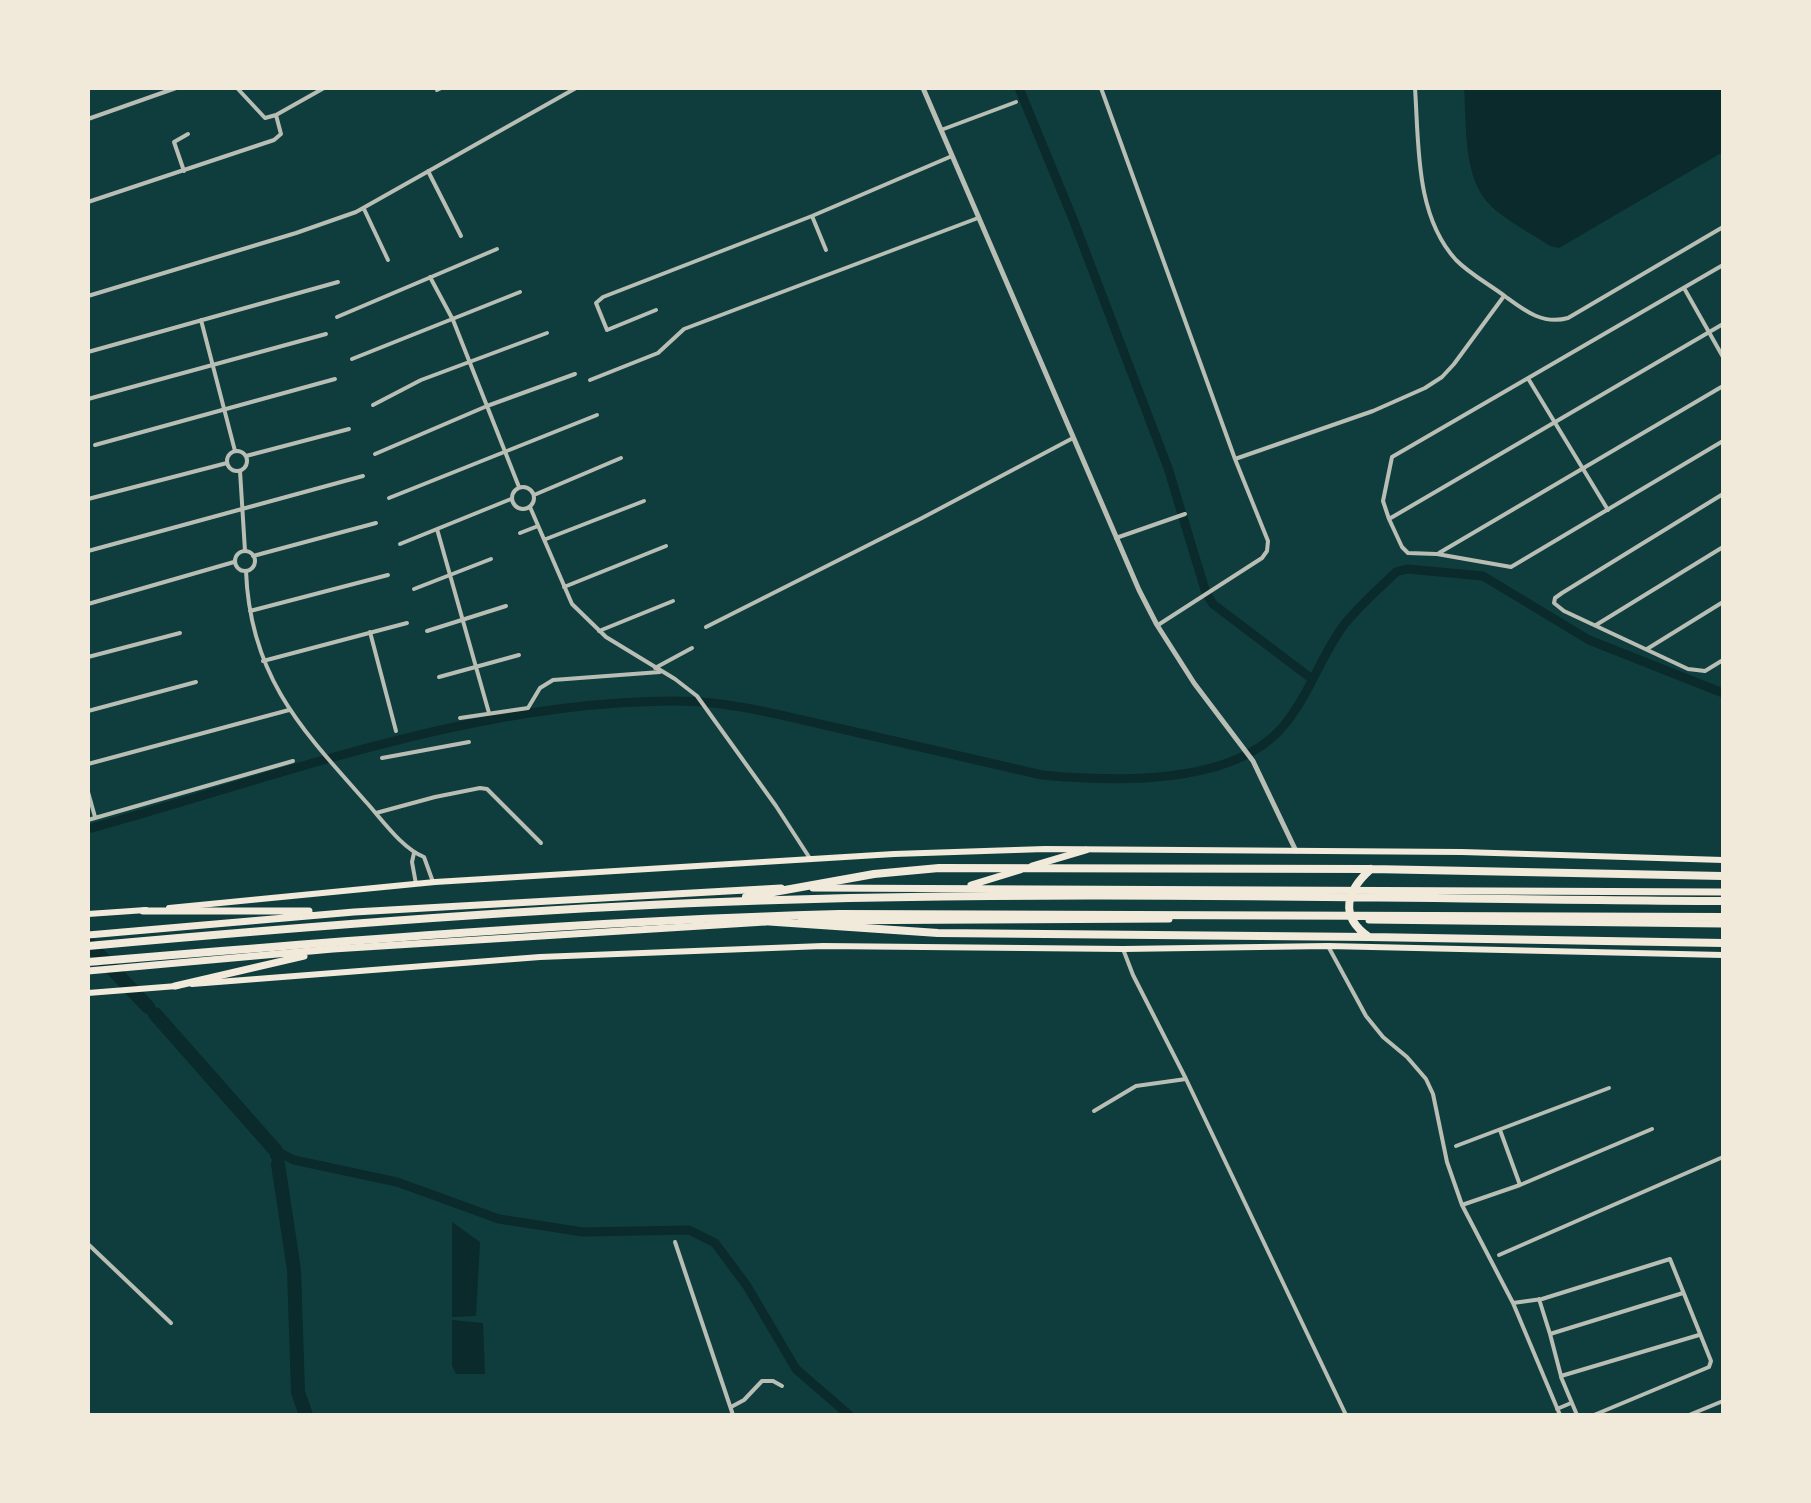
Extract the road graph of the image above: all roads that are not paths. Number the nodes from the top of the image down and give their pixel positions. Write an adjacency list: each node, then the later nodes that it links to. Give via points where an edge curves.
1 (176, 88): 12 (street)
2 (237, 88): 11 (street, via 262,117)
3 (301, 88): 9 (street)
4 (324, 88): 9 (street)
5 (576, 88): 17 (street)
6 (923, 88): 13 (street)
7 (1101, 88): 67 (street)
8 (1415, 88): 32 (street, via 1431,218 1457,261)
9 (308, 96): 11 (street)
10 (1016, 102): 13 (street)
11 (276, 115): 16 (street, via 278,138)
12 (88, 119)
13 (941, 130): 15 (street)
14 (188, 134): 16 (street, via 174,142)
15 (952, 156): 20 (street); 21 (street)
16 (184, 171): 18 (street)
17 (428, 171): 19 (street); 23 (street)
18 (88, 202)
19 (364, 209): 26 (street); 33 (street)
20 (812, 216): 25 (street); 34 (street, via 596,303 607,330)
21 (978, 218): 49 (street, via 684,329 658,353); 59 (street)
22 (1723, 227): 32 (street, via 1568,318 1541,318)
23 (461, 236)
24 (497, 249): 28 (street)
25 (826, 250)
26 (388, 260)
27 (1723, 265): 30 (street)
28 (430, 277): 35 (street); 37 (street)
29 (338, 282): 36 (street)
30 (1684, 288): 40 (street); 50 (street)
31 (520, 292): 37 (street)
32 (1505, 295): 67 (street, via 1454,364 1425,388)
33 (88, 296)
34 (656, 310)
35 (337, 317)
36 (201, 320): 42 (street); 46 (street)
37 (453, 320): 44 (street); 45 (street)
38 (1723, 324): 40 (street)
39 (547, 333): 45 (street)
40 (1708, 333): 43 (street); 57 (street)
41 (326, 334): 46 (street)
42 (88, 352)
43 (1723, 357)
44 (352, 359)
45 (471, 363): 53 (street, via 421,380); 54 (street)
46 (214, 365): 52 (street); 55 (street)
47 (575, 374): 54 (street)
48 (335, 379): 55 (street)
49 (590, 380)
50 (1529, 380): 57 (street); 83 (street, via 1392,457 1383,497)
51 (1723, 386): 69 (street)
52 (88, 399)
53 (373, 405)
54 (487, 406): 63 (street); 64 (street)
55 (225, 409): 61 (street); 62 (street)
56 (597, 415): 63 (street)
57 (1555, 424): 69 (street); 83 (street)
58 (349, 429): 65 (street)
59 (1073, 438): 88 (street); 113 (street)
60 (1723, 441): 81 (street)
61 (95, 445)
62 (235, 451): 65 (street); 68 (street)
63 (505, 452): 72 (street); 75 (street)
64 (375, 454)
65 (246, 456): 70 (street)
66 (621, 458): 74 (street)
67 (1235, 459): 111 (street, via 1268,541 1267,551)
68 (227, 463): 70 (street); 76 (street)
69 (1583, 468): 81 (street); 95 (street)
70 (240, 471): 80 (street)
71 (363, 476): 80 (street)
72 (519, 487): 74 (street); 77 (street)
73 (1723, 494): 112 (street, via 1555,598 1557,608)
74 (534, 495): 79 (street)
75 (389, 498)
76 (88, 499)
77 (511, 499): 79 (street, via 518,509); 86 (street)
78 (644, 501): 89 (street)
79 (530, 507): 85 (street)
80 (243, 510): 93 (street); 94 (street)
81 (1608, 510): 95 (street, via 1511,567)
82 (1185, 514): 88 (street)
83 (1389, 519): 95 (street, via 1405,551)
84 (376, 523): 96 (street)
85 (538, 526): 87 (street); 89 (street)
86 (437, 529): 90 (street); 101 (street)
87 (520, 533)
88 (1116, 538): 111 (street)
89 (545, 540): 102 (street)
90 (400, 544)
91 (666, 546): 102 (street)
92 (1723, 547): 112 (street)
93 (88, 551)
94 (245, 551): 96 (street); 98 (street)
95 (1437, 554)
96 (253, 556): 99 (street, via 254,565)
97 (491, 559): 101 (street)
98 (234, 562): 99 (street); 106 (street)
99 (246, 571): 108 (street)
100 (388, 575): 108 (street)
101 (452, 576): 103 (street); 109 (street)
102 (564, 587): 115 (street, via 572,604)
103 (414, 589)
104 (673, 601): 115 (street)
105 (1723, 602): 119 (street)
106 (88, 604)
107 (506, 606): 109 (street)
108 (250, 611): 123 (street)
109 (462, 620): 114 (street); 124 (street)
110 (407, 623): 116 (street)
111 (1157, 625): 144 (street, via 1253,761)
112 (1595, 626): 119 (street)
113 (706, 627)
114 (427, 631)
115 (599, 631): 125 (street)
116 (370, 632): 123 (street); 133 (street)
117 (180, 633): 121 (street)
118 (692, 648): 125 (street)
119 (1646, 649): 122 (street, via 1698,672)
120 (519, 655): 124 (street)
121 (88, 657)
122 (1723, 660)
123 (263, 661): 129 (street)
124 (475, 667): 127 (street); 131 (street)
125 (655, 668): 126 (street)
126 (662, 672): 131 (street, via 553,680 540,688 528,708); 147 (street, via 705,705)
127 (439, 677)
128 (196, 682): 130 (street)
129 (289, 710): 137 (street); 139 (street)
130 (88, 711)
131 (489, 713): 132 (street)
132 (460, 718)
133 (396, 731)
134 (469, 742): 135 (street)
135 (382, 758)
136 (293, 761): 140 (street)
137 (88, 764)
138 (88, 792): 140 (street)
139 (376, 813): 142 (street, via 487,789); 145 (street)
140 (95, 818): 141 (street)
141 (88, 820)
142 (541, 843)
143 (1086, 850): 144 (main road); 147 (main road); 152 (highway)
144 (1297, 851): 146 (main road)
145 (414, 853): 150 (street, via 424,857); 151 (street)
146 (1723, 860)
147 (811, 861): 150 (main road)
148 (1371, 869): 149 (highway); 155 (highway, via 939,868); 163 (highway, via 1349,901 1354,924)
149 (1723, 876)
150 (433, 882): 151 (main road)
151 (416, 884): 156 (main road)
152 (965, 887): 153 (highway); 157 (highway, via 679,892)
153 (1723, 892)
154 (1723, 901): 155 (highway, via 1008,897)
155 (719, 902): 165 (highway)
156 (143, 911): 157 (highway); 158 (main road)
157 (354, 912): 162 (highway)
158 (88, 914)
159 (1723, 917): 160 (highway, via 1056,913)
160 (718, 918): 163 (highway, via 938,933); 170 (highway)
161 (1723, 924): 167 (highway, via 862,918)
162 (88, 935)
163 (1369, 937): 164 (highway)
164 (1723, 943)
165 (88, 946)
166 (1328, 946): 168 (main road); 169 (main road); 182 (street, via 1366,1016 1426,1079)
167 (333, 949): 171 (highway); 172 (highway)
168 (1123, 949): 172 (main road, via 839,946 642,951); 174 (street)
169 (1723, 955)
170 (88, 962)
171 (92, 970)
172 (175, 986): 173 (main road)
173 (88, 993)
174 (1186, 1079): 176 (street, via 1136,1086); 200 (street)
175 (1609, 1088): 178 (street)
176 (1094, 1111)
177 (1652, 1129): 181 (street)
178 (1500, 1130): 179 (street); 181 (street)
179 (1456, 1146)
180 (1723, 1157): 185 (street)
181 (1520, 1185): 182 (street)
182 (1462, 1205): 188 (street)
183 (675, 1242): 196 (street)
184 (88, 1244): 189 (street)
185 (1499, 1255)
186 (1683, 1293): 187 (street, via 1670,1259); 190 (street); 191 (street)
187 (1539, 1299): 188 (street); 190 (street)
188 (1513, 1303): 198 (street)
189 (171, 1323)
190 (1550, 1334): 192 (street)
191 (1699, 1335): 192 (street); 202 (street, via 1711,1361 1708,1368)
192 (1561, 1376): 195 (street)
193 (782, 1386): 196 (street, via 762,1381)
194 (1723, 1401): 197 (street)
195 (1571, 1403): 198 (street); 201 (street)
196 (731, 1407): 199 (street)
197 (1702, 1410): 203 (street); 204 (street)
198 (1559, 1412)
199 (733, 1415)
200 (1346, 1415)
201 (1577, 1415)
202 (1594, 1415)
203 (1689, 1415)
204 (1706, 1415)

